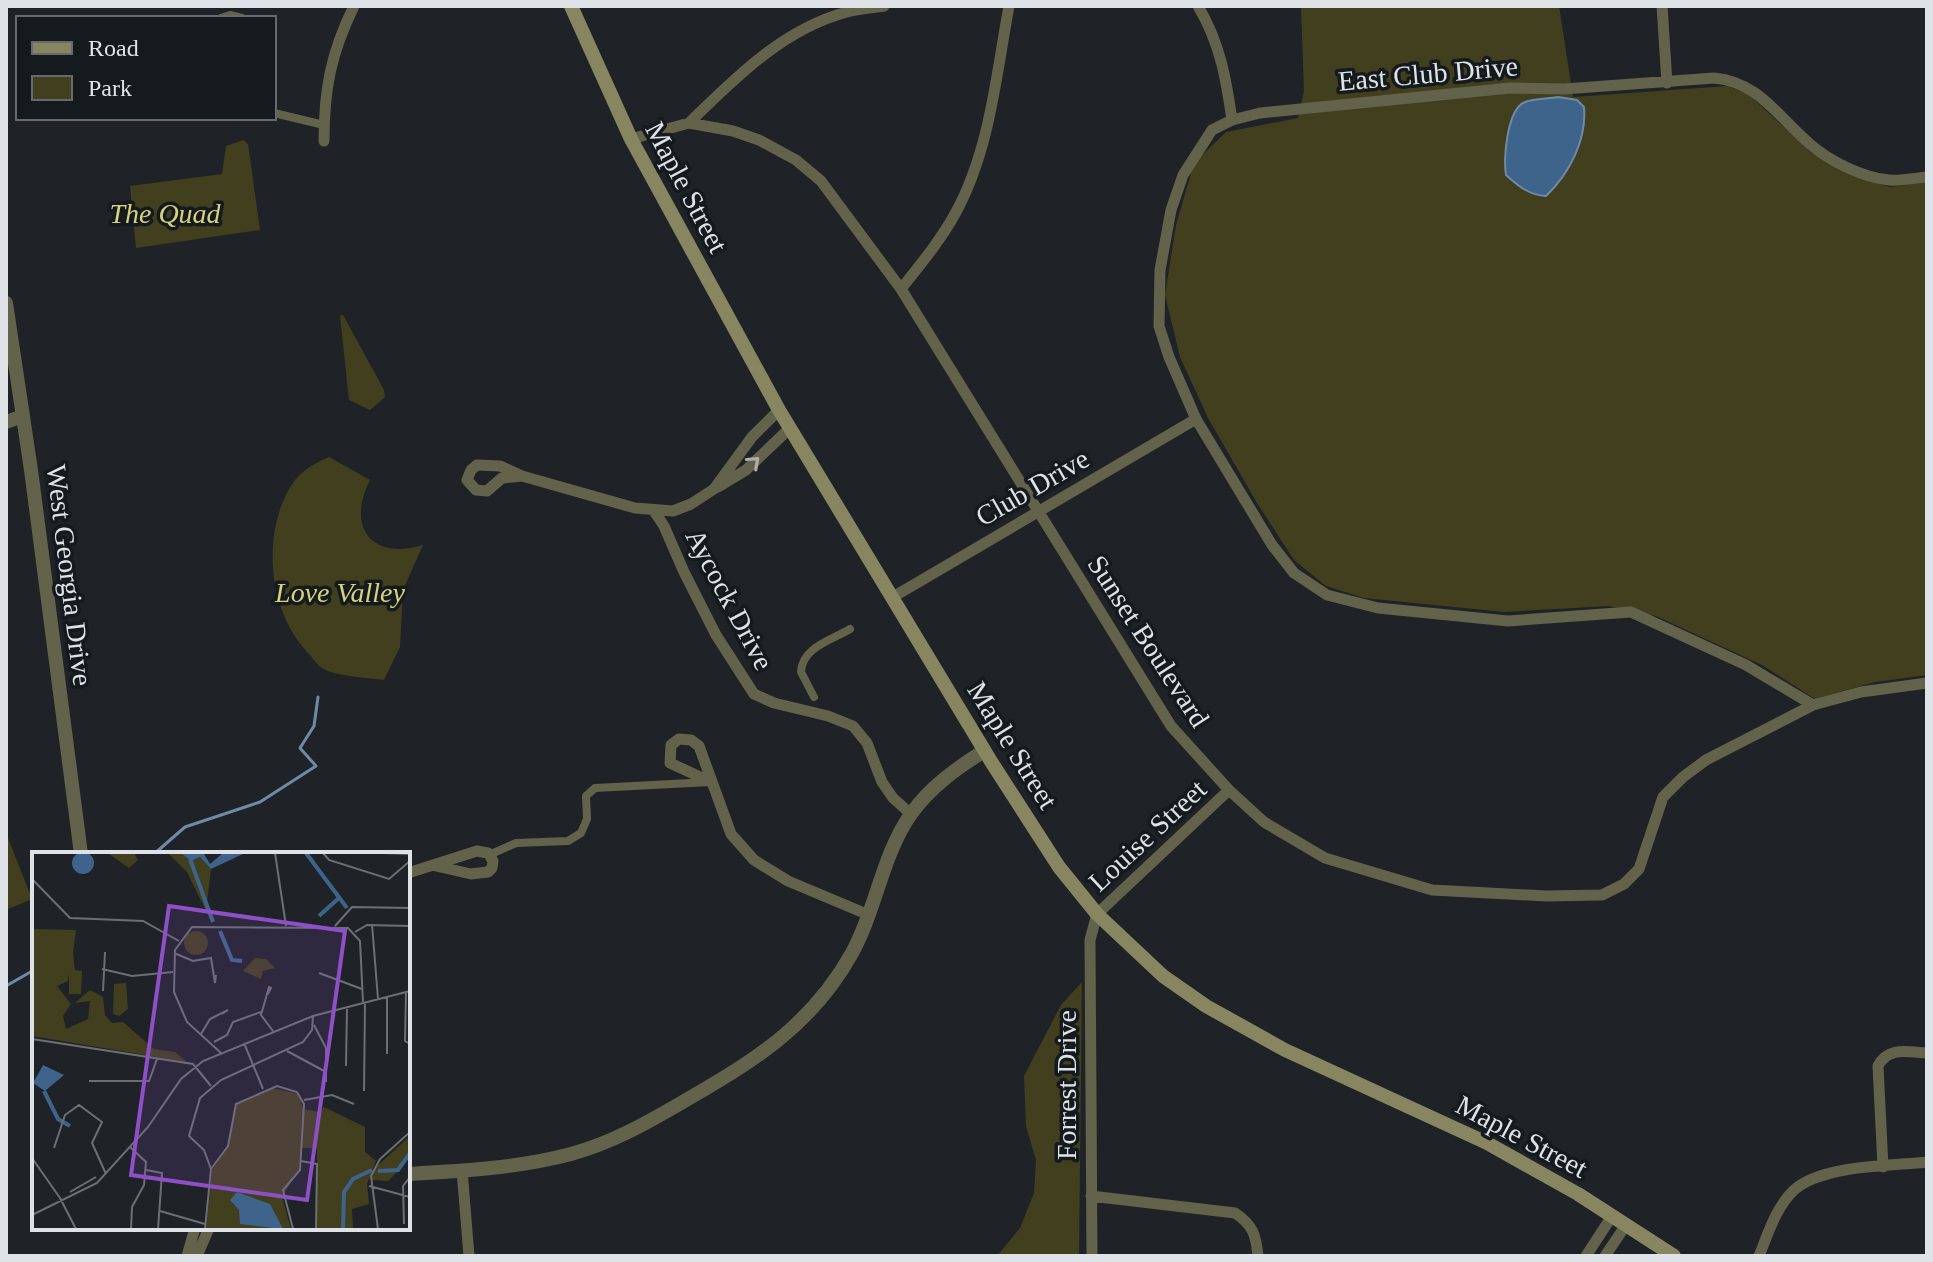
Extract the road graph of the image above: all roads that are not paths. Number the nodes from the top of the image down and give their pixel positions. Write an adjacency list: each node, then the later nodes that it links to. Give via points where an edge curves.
1 (354, 6): 11 (street, via 331,61)
2 (571, 6): 12 (main road, Maple Street)
3 (884, 6): 10 (street, via 847,12 801,29 766,52)
4 (1009, 6): 15 (street, via 986,137 972,177 955,214)
5 (1198, 6): 9 (street, via 1219,48)
6 (1662, 6): 7 (street)
7 (1667, 83): 9 (street, East Club Drive, via 1510,88); 14 (street, East Club Drive, via 1733,80 1836,161 1889,180)
8 (276, 113): 11 (street)
9 (1232, 120): 19 (street, East Club Drive, via 1212,130 1183,175 1160,270 1159,326)
10 (689, 123): 12 (street, Sunset Boulevard); 15 (street, Sunset Boulevard, via 733,131 796,160 821,181)
11 (324, 125): 13 (street)
12 (631, 139): 17 (main road, Maple Street)
13 (324, 141)
14 (1927, 177)
15 (901, 289): 25 (street, Sunset Boulevard)
16 (6, 303): 18 (street, West Georgia Drive)
17 (779, 410): 21 (main road, Maple Street); 23 (street)
18 (23, 416): 20 (street); 35 (street, West Georgia Drive)
19 (1196, 419): 25 (street, Club Drive); 30 (street, East Club Drive, via 1272,545 1294,573 1327,595 1378,608 1508,621 1631,612 1746,665)
20 (6, 422)
21 (790, 428): 23 (street, one-way to 21, via 746,470); 26 (main road, Maple Street)
22 (522, 476): 24 (street)
23 (714, 489): 24 (street, via 673,511)
24 (654, 511): 34 (street, Aycock Drive, via 703,612 754,694 853,726 867,743 882,782)
25 (1037, 511): 26 (street, Club Drive); 33 (street, Sunset Boulevard, via 1171,726)
26 (893, 597): 31 (main road, Maple Street)
27 (850, 629): 29 (street, via 803,660 801,672)
28 (1927, 683): 30 (street, Sunset Boulevard)
29 (814, 697)
30 (1813, 705): 33 (street, Sunset Boulevard, via 1683,777 1663,797 1639,869 1602,895 1432,890 1325,858 1264,822)
31 (984, 751): 34 (street, via 937,784); 39 (main road, Maple Street, via 1059,867)
32 (711, 782): 36 (street, via 595,788 586,796 587,819 581,833 568,841 516,843); 40 (street, via 731,834 754,860 788,881)
33 (1229, 790): 39 (street, Louise Street)
34 (911, 814): 40 (street)
35 (81, 852)
36 (489, 855): 37 (street, via 468,853); 37 (street, via 493,861 488,872)
37 (436, 866): 38 (street)
38 (410, 872)
39 (1097, 914): 46 (street, Forrest Drive, via 1090,940); 47 (main road, Maple Street, via 1163,976 1206,1006 1285,1050 1487,1143)
40 (869, 915): 44 (street, via 827,992 776,1044 739,1068 603,1144 526,1163)
41 (1927, 1053): 43 (street, via 1890,1052 1878,1066)
42 (1927, 1162): 43 (street)
43 (1883, 1167): 59 (street, via 1829,1173 1808,1181 1777,1213)
44 (462, 1170): 45 (street); 53 (street)
45 (410, 1174)
46 (1091, 1196): 54 (street, Forrest Drive); 55 (street, via 1235,1213 1255,1231)
47 (1612, 1216): 48 (main road, Maple Street); 56 (street)
48 (1626, 1225): 57 (street); 58 (main road, Maple Street)
49 (194, 1230): 51 (street)
50 (208, 1230): 52 (street)
51 (187, 1256)
52 (197, 1256)
53 (469, 1256)
54 (1092, 1256)
55 (1258, 1256)
56 (1586, 1256)
57 (1605, 1256)
58 (1674, 1256)
59 (1759, 1256)

